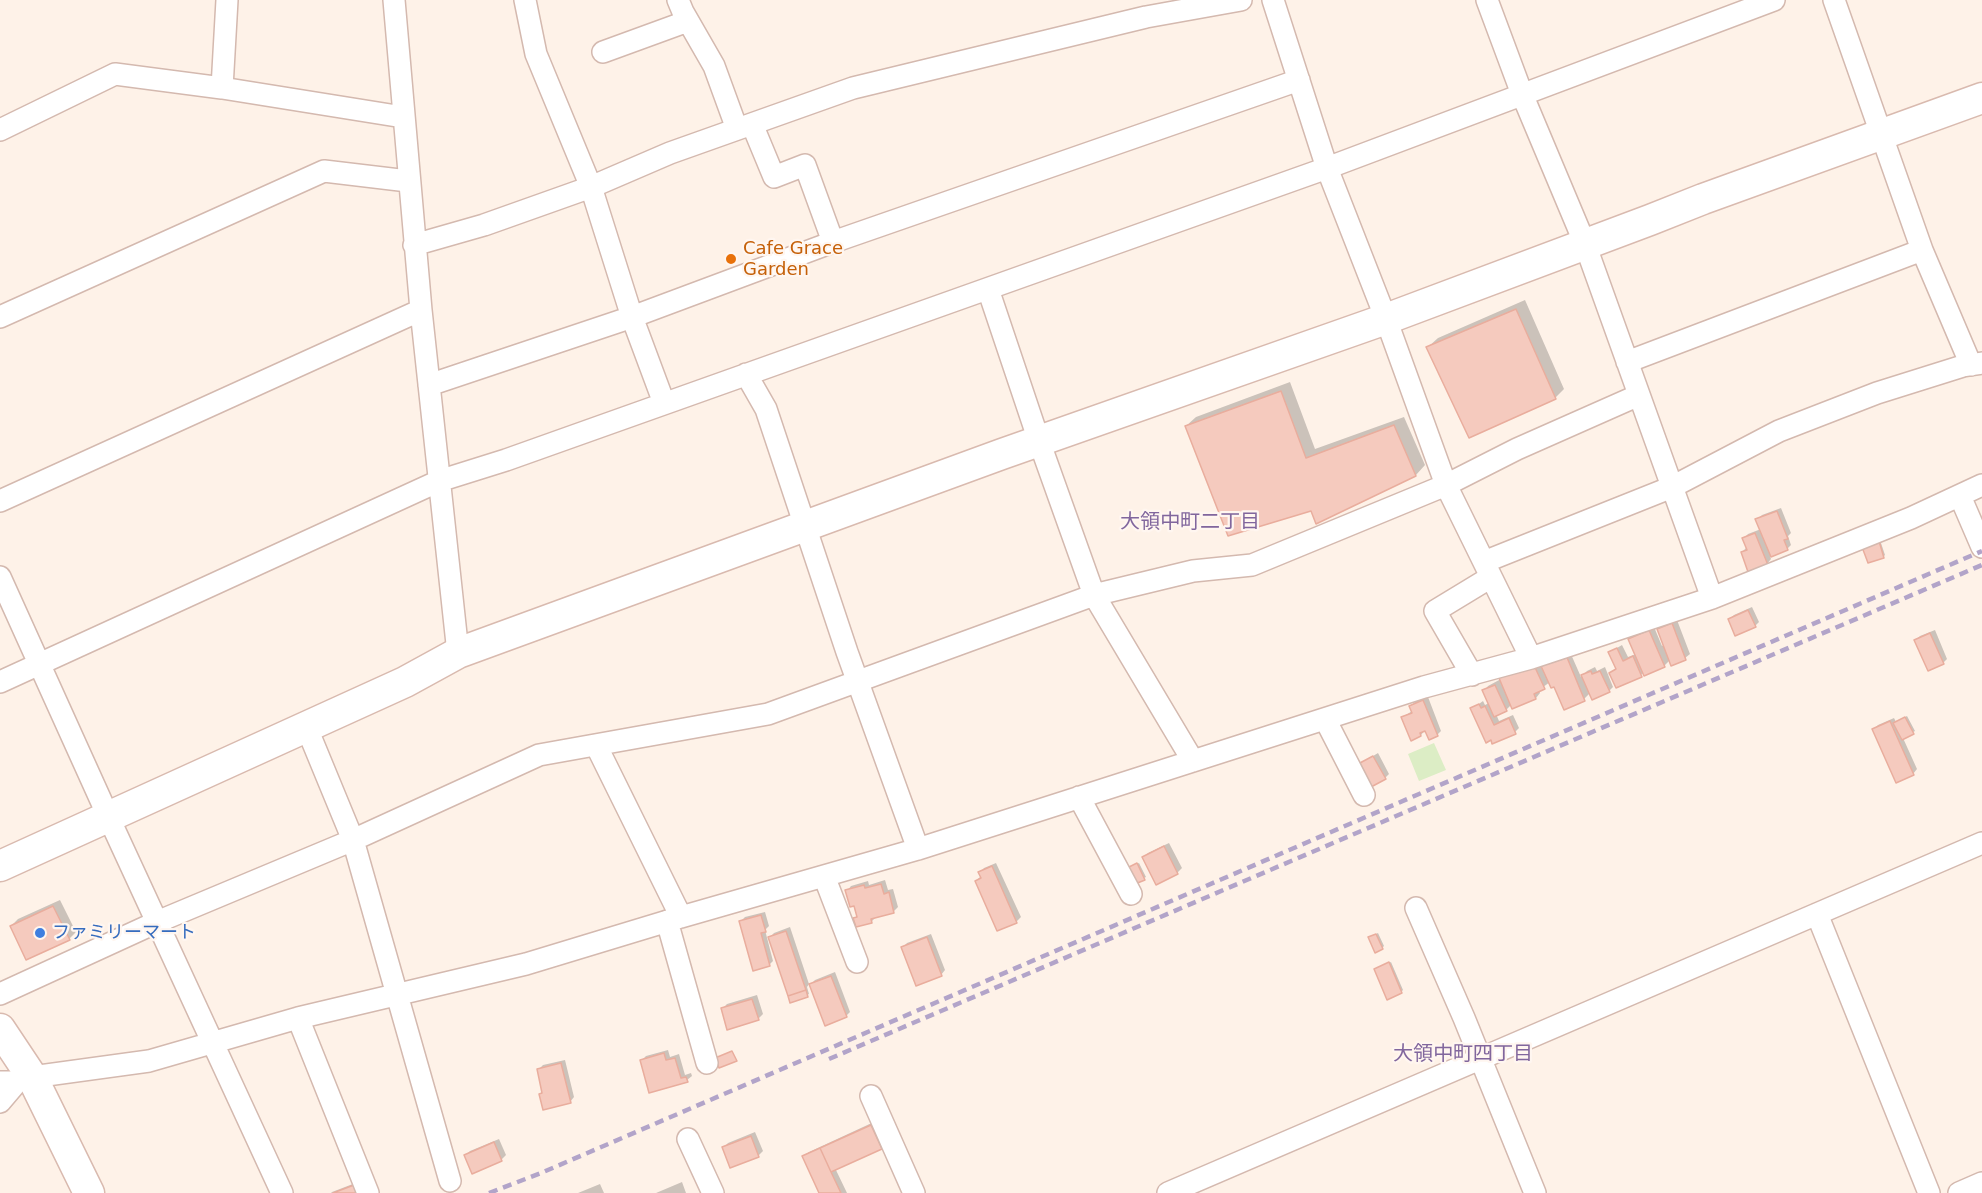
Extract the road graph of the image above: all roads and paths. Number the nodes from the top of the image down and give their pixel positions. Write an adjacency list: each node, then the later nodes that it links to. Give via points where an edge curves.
1 (227, 0): 13 (street)
2 (394, 0): 16 (street)
3 (525, 0): 22 (street, via 536,54)
4 (678, 0): 10 (street)
5 (1241, 0): 17 (street, via 1146,17 853,88)
6 (1273, 0): 12 (street)
7 (1487, 0): 14 (street)
8 (1774, 0): 14 (street)
9 (1834, 0): 19 (street)
10 (688, 21): 11 (street); 17 (street)
11 (603, 52)
12 (1299, 81): 20 (street); 23 (street)
13 (222, 87): 16 (street); 18 (street, via 115,74)
14 (1522, 94): 20 (street); 24 (street)
15 (1982, 98): 19 (street)
16 (403, 117): 21 (street)
17 (744, 127): 22 (street); 23 (street, via 774,177 805,165)
18 (0, 130)
19 (1882, 134): 24 (street); 26 (street)
20 (1327, 168): 27 (street); 31 (street)
21 (408, 181): 25 (street); 29 (street, via 324,171)
22 (591, 187): 25 (street); 30 (street)
23 (833, 242): 30 (street)
24 (1585, 244): 31 (street); 32 (street)
25 (414, 245): 28 (street)
26 (1922, 250): 32 (street); 33 (street)
27 (988, 289): 34 (street); 38 (street)
28 (421, 310): 35 (street); 44 (street)
29 (0, 317)
30 (632, 317): 35 (street); 37 (street)
31 (1386, 319): 38 (street); 41 (street)
32 (1627, 362): 36 (street)
33 (1976, 364): 42 (street, via 1877,393 1779,431)
34 (746, 374): 37 (street); 45 (street, via 766,409)
35 (429, 385): 39 (street)
36 (1639, 395): 41 (street, via 1517,449); 42 (street)
37 (664, 404): 39 (street)
38 (1039, 441): 45 (street); 49 (street)
39 (440, 481): 51 (street); 53 (street)
40 (1982, 485): 43 (street)
41 (1446, 486): 47 (street); 49 (street, via 1252,565 1193,571)
42 (1672, 487): 47 (street); 50 (street)
43 (1960, 496): 46 (street); 50 (street)
44 (0, 501)
45 (806, 526): 51 (street); 55 (street)
46 (1982, 547)
47 (1487, 569): 52 (street); 54 (street, via 1436,611)
48 (0, 577): 53 (street)
49 (1094, 596): 55 (street); 60 (street)
50 (1712, 598): 52 (street)
51 (458, 653): 58 (street, via 405,682)
52 (1532, 658): 54 (street)
53 (39, 664): 56 (street); 63 (street)
54 (1472, 675): 57 (street)
55 (858, 681): 59 (street, via 768,714); 66 (street)
56 (0, 682)
57 (1325, 719): 60 (street); 61 (street)
58 (306, 726): 63 (street); 64 (street)
59 (596, 745): 64 (street, via 539,755); 72 (street)
60 (1192, 761): 62 (street)
61 (1364, 795)
62 (1079, 797): 66 (street); 69 (street)
63 (108, 816): 67 (street); 73 (street)
64 (353, 840): 73 (street); 76 (street)
65 (1982, 843): 71 (street)
66 (918, 849): 68 (street)
67 (0, 866)
68 (824, 876): 72 (street); 74 (street)
69 (1131, 894)
70 (1416, 908): 80 (street)
71 (1817, 914): 80 (street); 95 (street)
72 (674, 919): 76 (street, via 526,964); 81 (street)
73 (157, 922): 75 (street); 79 (street)
74 (857, 962)
75 (0, 994)
76 (398, 994): 77 (street); 86 (street)
77 (298, 1018): 79 (street); 90 (street)
78 (0, 1029): 82 (street)
79 (213, 1042): 82 (street, via 149,1061); 89 (street)
80 (1480, 1059): 93 (street); 94 (street)
81 (707, 1063)
82 (16, 1080): 84 (street); 88 (street)
83 (871, 1096): 92 (street)
84 (0, 1102)
85 (688, 1139): 91 (street)
86 (450, 1181)
87 (1982, 1183): 96 (street)
88 (89, 1193)
89 (282, 1193)
90 (368, 1193)
91 (713, 1193)
92 (914, 1193)
93 (1168, 1193)
94 (1535, 1193)
95 (1929, 1193)
96 (1959, 1193)

